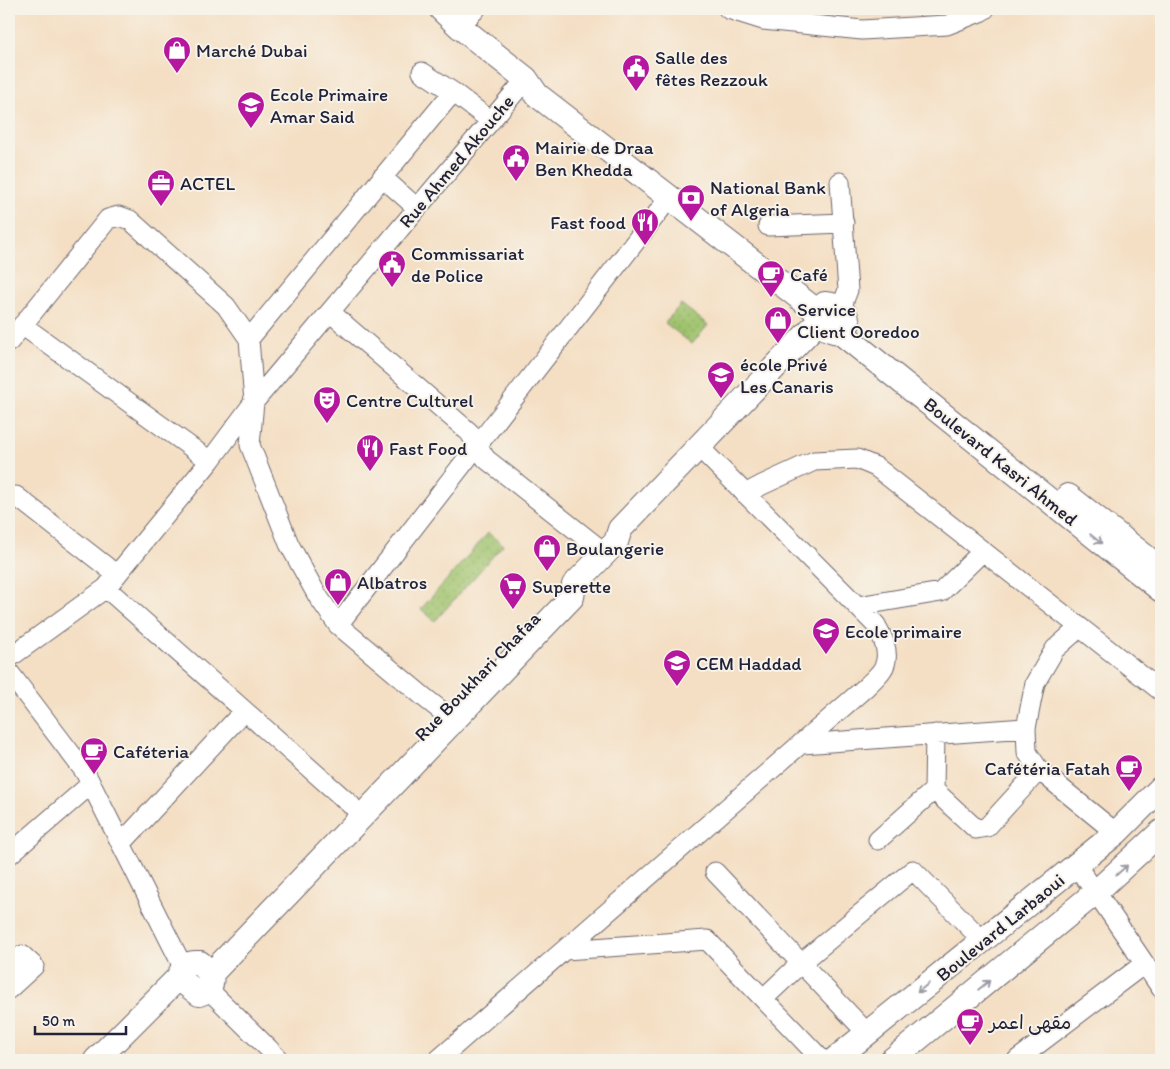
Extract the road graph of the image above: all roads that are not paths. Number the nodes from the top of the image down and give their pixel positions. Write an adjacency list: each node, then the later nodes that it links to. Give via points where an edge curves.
1 (422, 9): 6 (main road, Boulevard Kasri Ahmed)
2 (441, 9): 6 (main road, Boulevard Kasri Ahmed)
3 (476, 9): 6 (street)
4 (728, 9): 5 (street, via 763,20 862,30 947,25)
5 (985, 9)
6 (459, 26): 8 (main road, Boulevard Kasri Ahmed)
7 (422, 72): 9 (street)
8 (526, 79): 10 (street, Rue Ahmed Akouche); 13 (main road, Boulevard Kasri Ahmed, via 537,95); 18 (main road, Boulevard Kasri Ahmed, via 546,83)
9 (453, 92): 10 (street); 11 (street)
10 (491, 120): 14 (street, Rue Ahmed Akouche)
11 (382, 177): 14 (street); 20 (street)
12 (840, 182): 15 (street)
13 (670, 197): 18 (main road, Boulevard Kasri Ahmed); 23 (street)
14 (417, 208): 17 (street, Rue Ahmed Akouche)
15 (844, 224): 16 (street); 18 (street, via 848,290)
16 (768, 226)
17 (330, 312): 22 (street, Rue Ahmed Akouche); 23 (street, via 469,432)
18 (832, 318): 24 (main road); 30 (main road, Boulevard Kasri Ahmed); 32 (main road, Boulevard Kasri Ahmed, one-way to 32)
19 (22, 325): 20 (street, via 108,219 119,216 130,220 226,306); 21 (street); 25 (street)
20 (249, 339): 22 (street)
21 (9, 342)
22 (254, 402): 25 (street, Rue Ahmed Akouche); 34 (street, via 250,445 289,544)
23 (478, 445): 28 (street, via 486,459); 34 (street)
24 (703, 452): 26 (street); 28 (main road, via 620,529)
25 (210, 461): 31 (street, Rue Ahmed Akouche)
26 (745, 494): 29 (street, via 814,461 857,458 876,466); 33 (street)
27 (16, 496): 31 (street)
28 (610, 547): 40 (main road, Rue Boukhari Chafaa, via 574,585 572,596)
29 (984, 551): 33 (street, via 941,592); 35 (street)
30 (1161, 569)
31 (111, 582): 36 (street, Rue Ahmed Akouche); 39 (street)
32 (1161, 590)
33 (858, 606): 43 (street, via 884,639 884,668)
34 (338, 625): 40 (street)
35 (1080, 627): 38 (street); 41 (street, via 1054,649 1035,683)
36 (9, 658)
37 (9, 672): 45 (street)
38 (1161, 691)
39 (244, 711): 48 (street); 52 (street)
40 (448, 715): 48 (main road, Rue Boukhari Chafaa); 62 (main road, Rue Boukhari Chafaa)
41 (1026, 728): 42 (street); 44 (street, via 1027,752)
42 (935, 734): 43 (street); 47 (street)
43 (802, 744): 58 (street)
44 (1039, 770): 47 (street, via 987,827 976,829); 50 (street)
45 (91, 784): 52 (street); 53 (street)
46 (1161, 788): 50 (main road, Boulevard Larbaoui)
47 (934, 790): 51 (street)
48 (351, 805): 62 (main road, Rue Boukhari Chafaa)
49 (1161, 832): 56 (main road, Boulevard Larbaoui, one-way to 49)
50 (1116, 833): 54 (main road, Boulevard Larbaoui)
51 (878, 840)
52 (122, 844): 62 (street)
53 (9, 855)
54 (1076, 866): 56 (street); 57 (main road, Boulevard Larbaoui)
55 (715, 872): 59 (street)
56 (1096, 892): 61 (street); 67 (main road, Boulevard Larbaoui, one-way to 56)
57 (983, 941): 59 (street, via 913,870); 65 (main road, Boulevard Larbaoui, one-way to 65)
58 (565, 950): 64 (street, via 707,940); 70 (street)
59 (801, 963): 64 (street); 65 (street)
60 (9, 967): 63 (street, via 22,955 34,966)
61 (1155, 975): 73 (street)
62 (194, 976): 66 (street); 68 (main road, Rue Boukhari Chafaa); 69 (main road, Rue Boukhari Chafaa)
63 (9, 989)
64 (764, 998): 71 (street)
65 (868, 1033): 72 (main road, Boulevard Larbaoui)
66 (269, 1056)
67 (902, 1057)
68 (96, 1060)
69 (108, 1060)
70 (438, 1060)
71 (822, 1060)
72 (834, 1060)
73 (1017, 1060)

